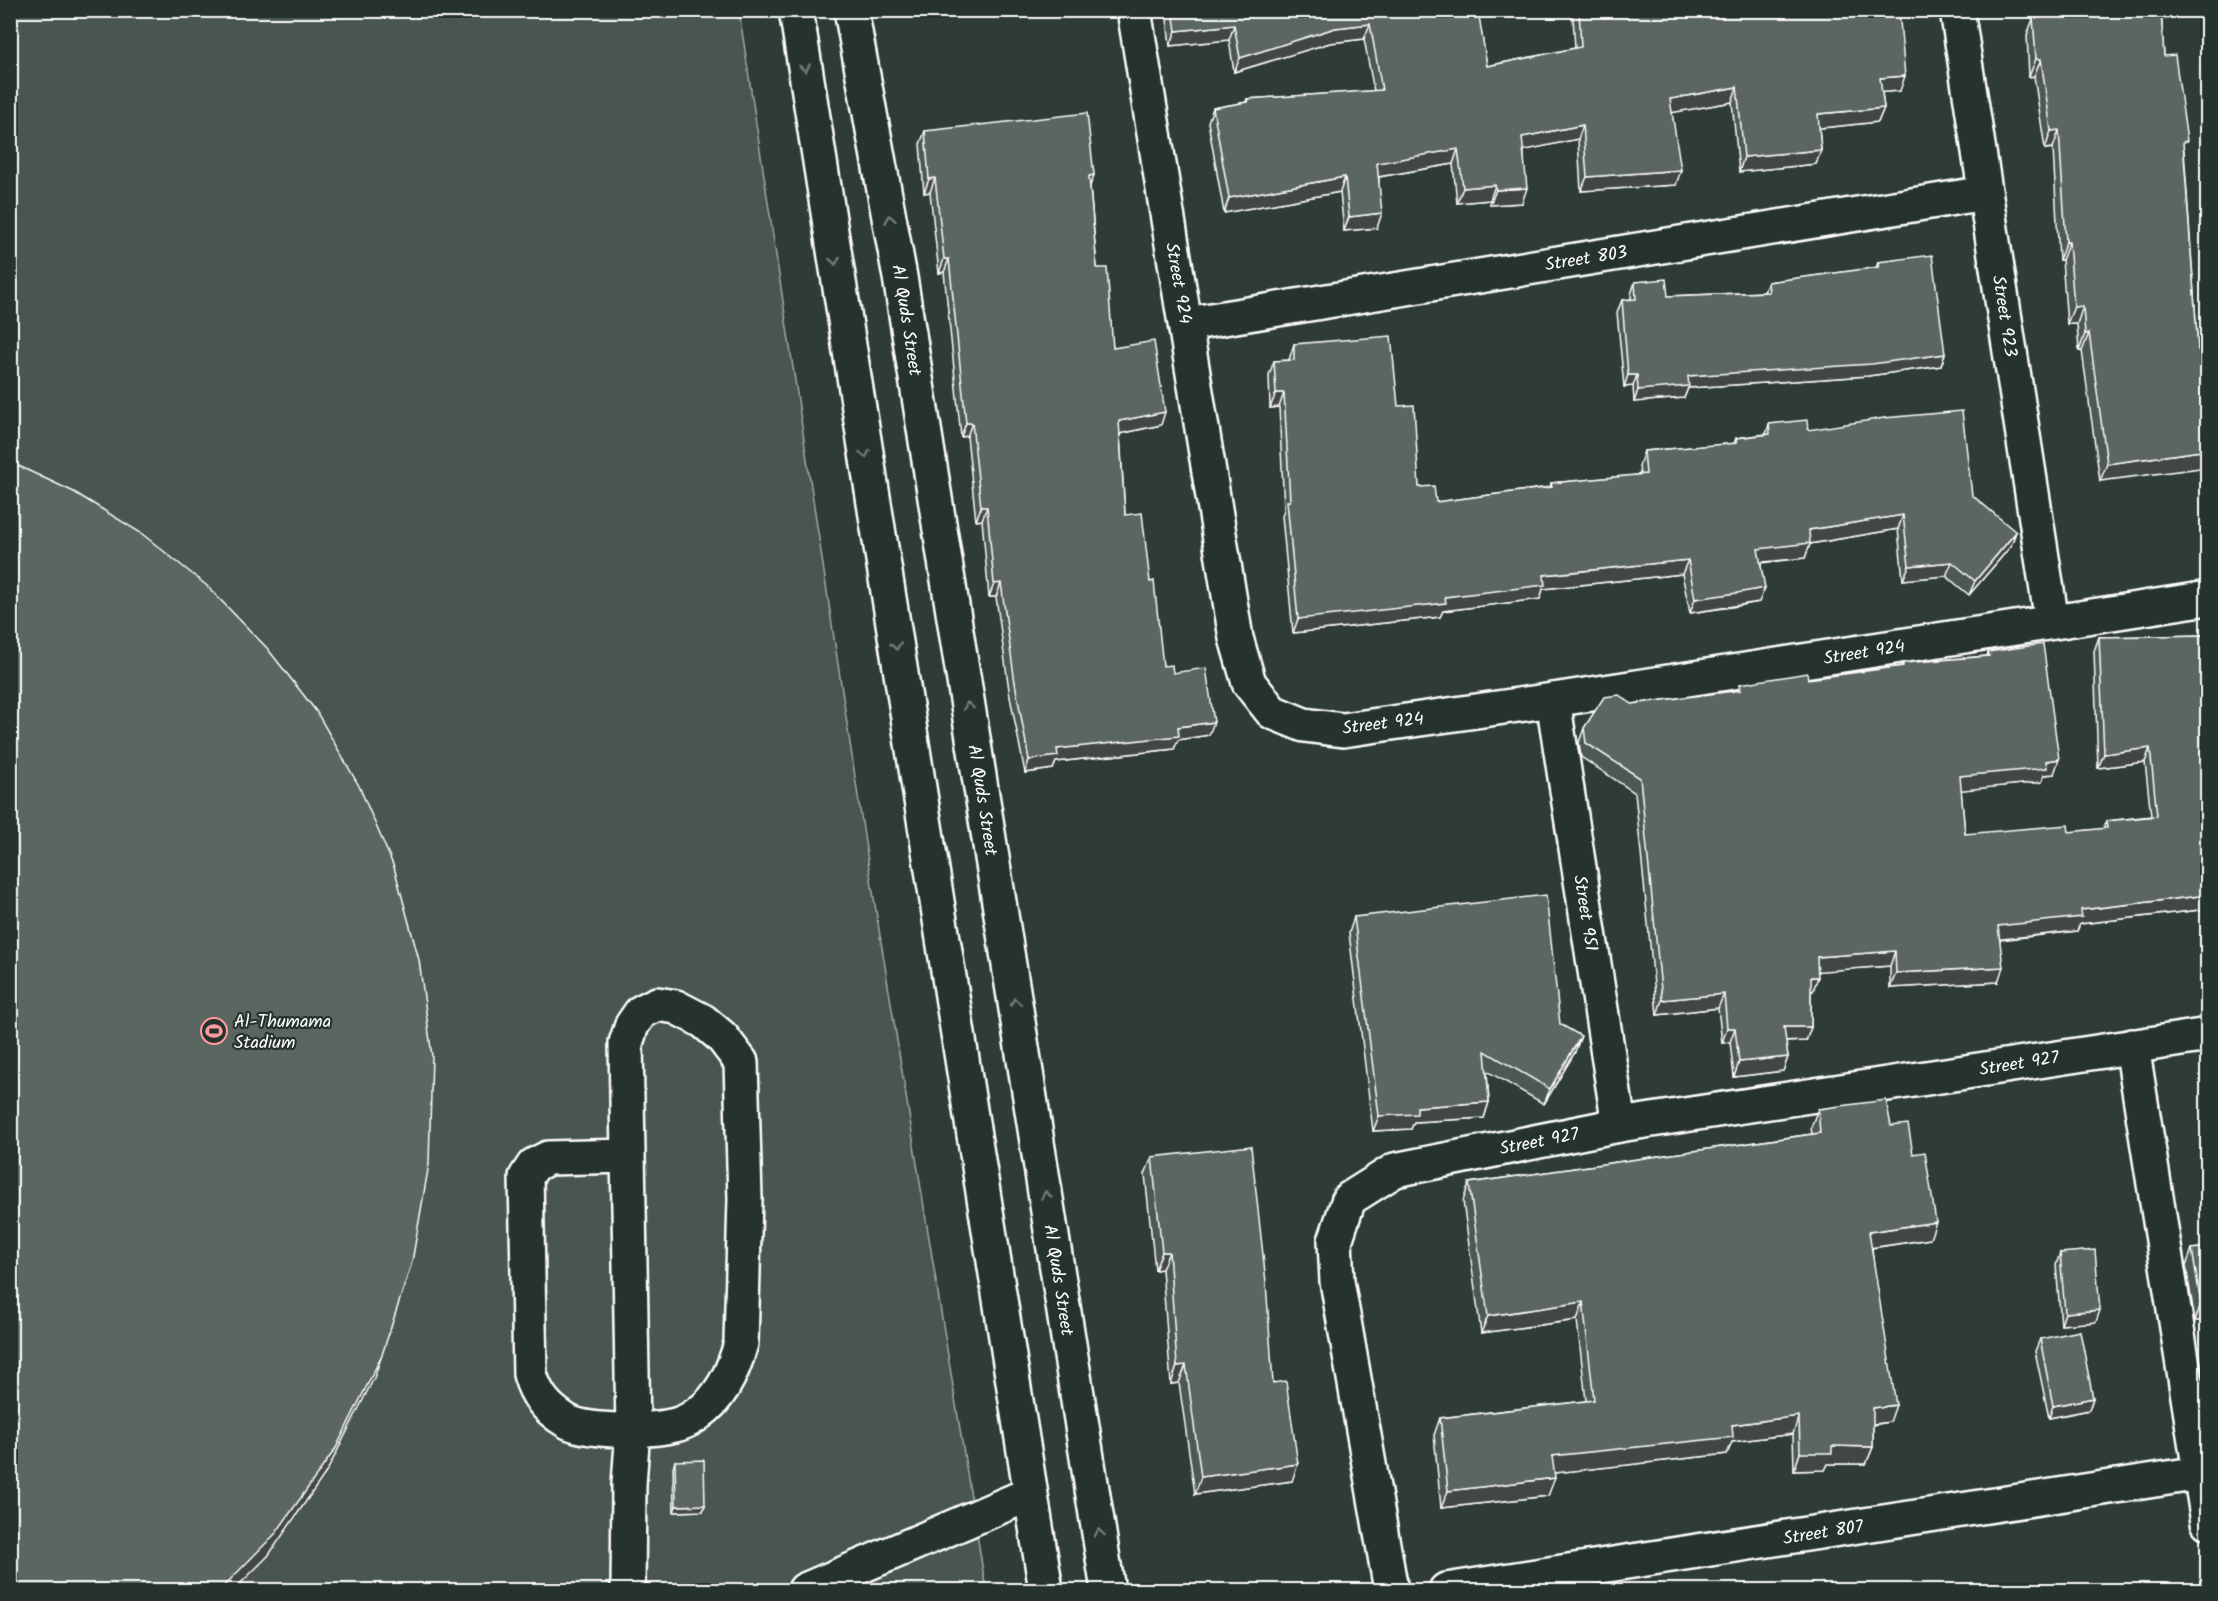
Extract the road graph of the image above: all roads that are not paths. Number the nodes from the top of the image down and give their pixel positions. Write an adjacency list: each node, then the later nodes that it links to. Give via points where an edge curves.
1 (795, 10): 16 (street, one-way to 16)
2 (851, 10): 21 (street, Al Quds Street, one-way to 2, via 902,289)
3 (1134, 10): 6 (street, Street 924)
4 (1957, 10): 5 (street, Street 923)
5 (1985, 193): 6 (street, Street 803); 8 (street, Street 923)
6 (1187, 324): 9 (street, Street 924, via 1236,638 1249,683 1272,712 1304,725 1342,730)
7 (2208, 598): 8 (street, Street 924)
8 (2052, 622): 9 (street, Street 924)
9 (1553, 700): 12 (street, Street 951)
10 (2208, 1035): 11 (street, Street 927)
11 (2132, 1046): 12 (street, Street 927); 15 (street)
12 (1619, 1125): 22 (street, Street 927, via 1395,1170 1349,1199 1335,1241 1337,1281)
13 (628, 1156): 14 (street); 14 (street, via 549,1158 534,1165 526,1178 530,1374 535,1391 544,1404 567,1422 595,1428); 14 (street, via 626,1043 641,1012 657,1004 676,1007 703,1021 722,1037 741,1062 745,1199 741,1343 735,1365 717,1397 700,1413 679,1424)
14 (633, 1429): 18 (street)
15 (2200, 1473): 17 (street); 23 (street, Street 807)
16 (1030, 1494): 19 (street); 20 (street)
17 (2208, 1522)
18 (628, 1590)
19 (805, 1590)
20 (1046, 1590)
21 (1108, 1590)
22 (1391, 1590)
23 (1446, 1590)

